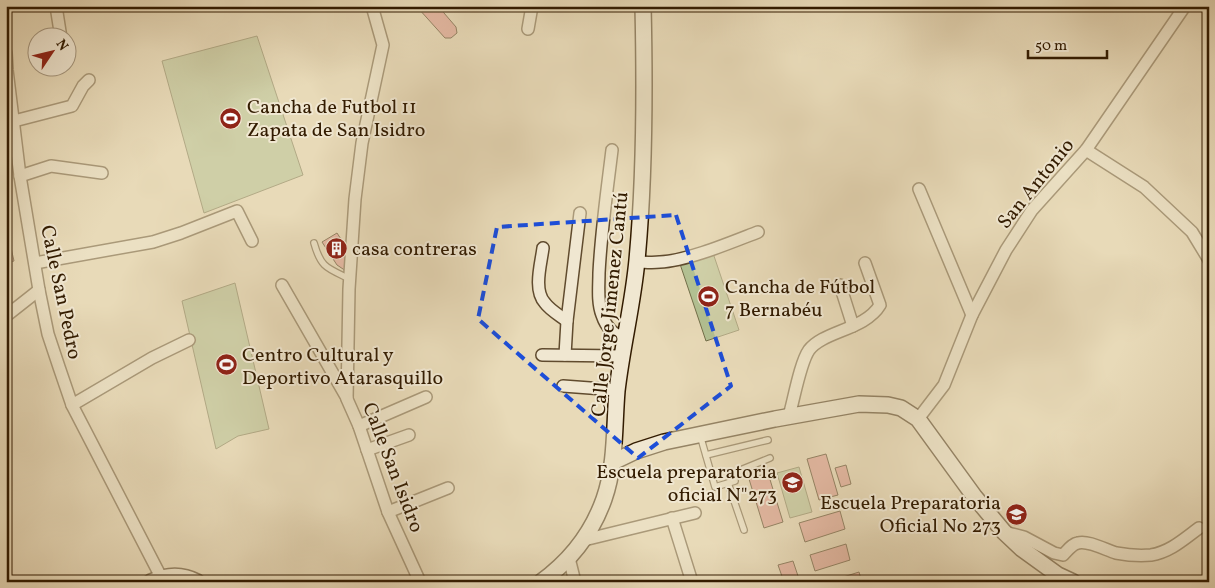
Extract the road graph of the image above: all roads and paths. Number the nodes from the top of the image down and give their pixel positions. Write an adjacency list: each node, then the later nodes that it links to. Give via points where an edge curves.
1 (56, 6): 6 (street)
2 (372, 6): 26 (street, Calle San Isidro, via 383,45 362,143)
3 (532, 6): 7 (street)
4 (643, 6): 23 (main road, Calle Jorge Jimenez Cantú, via 645,93)
5 (1186, 6): 13 (street, San Antonio)
6 (59, 28)
7 (528, 29)
8 (6, 53): 9 (street, Calle San Pedro)
9 (7, 70): 11 (street, Calle San Pedro)
10 (89, 80): 11 (street, via 72,106)
11 (14, 121): 15 (street, Calle San Pedro)
12 (612, 150): 34 (street, via 598,292 601,314 610,330)
13 (1086, 150): 22 (street, via 1144,186 1192,232); 30 (street, San Antonio, via 1032,210 1006,250)
14 (102, 173): 15 (street, via 51,166)
15 (20, 176): 25 (street, Calle San Pedro)
16 (919, 189): 30 (street)
17 (580, 213): 32 (street)
18 (758, 232): 23 (street, via 684,257 662,262)
19 (252, 241): 25 (street, via 237,211 153,242)
20 (314, 243): 26 (lane, via 325,267)
21 (543, 248): 32 (street, via 541,298)
22 (1209, 260)
23 (636, 262): 34 (main road, Calle Jorge Jimenez Cantú)
24 (865, 263): 33 (street, via 880,305 877,311)
25 (35, 264): 29 (street, Calle San Pedro)
26 (350, 279): 42 (street, Calle San Isidro)
27 (282, 285): 42 (street)
28 (840, 286): 33 (street)
29 (39, 290): 31 (street); 43 (street, Calle San Pedro, via 48,334)
30 (972, 315): 45 (street, San Antonio, via 944,385)
31 (6, 316)
32 (567, 321): 37 (street)
33 (853, 326): 44 (street, via 817,342 809,350)
34 (625, 338): 38 (main road, Calle Jorge Jimenez Cantú)
35 (189, 340): 43 (street, via 152,358)
36 (542, 355): 37 (street)
37 (565, 356): 38 (street)
38 (622, 356): 40 (main road, Calle Jorge Jimenez Cantú)
39 (563, 386): 40 (street)
40 (617, 390): 53 (main road, Calle Jorge Jimenez Cantú)
41 (426, 397): 46 (street)
42 (347, 399): 46 (street, Calle San Isidro)
43 (72, 406): 64 (street, Calle San Pedro)
44 (789, 416): 45 (main road, via 874,404 901,408); 48 (main road)
45 (918, 419): 61 (main road)
46 (359, 426): 50 (street, Calle San Isidro)
47 (409, 435): 50 (street)
48 (700, 435): 51 (lane); 53 (main road, via 664,442)
49 (768, 440): 51 (lane)
50 (367, 450): 56 (street, Calle San Isidro)
51 (706, 455): 54 (lane, via 715,486)
52 (770, 458): 54 (lane, via 733,473 735,481)
53 (613, 462): 62 (main road, Calle Jorge Jimenez Cantú, via 604,498)
54 (728, 483): 60 (lane)
55 (448, 488): 56 (street)
56 (388, 512): 66 (street, Calle San Isidro)
57 (696, 513): 58 (street)
58 (672, 518): 62 (street); 69 (street)
59 (1198, 528): 61 (street, via 1177,545 1162,552 1138,556 1079,542 1063,555 1024,537)
60 (744, 530)
61 (1004, 532): 70 (main road, via 1058,576)
62 (584, 540): 63 (main road, Calle Jorge Jimenez Cantú)
63 (569, 558): 67 (main road, Calle Jorge Jimenez Cantú); 68 (street)
64 (156, 580): 65 (main road, via 177,576)
65 (197, 582)
66 (420, 582)
67 (541, 582)
68 (576, 582)
69 (692, 582)
70 (1073, 582)

